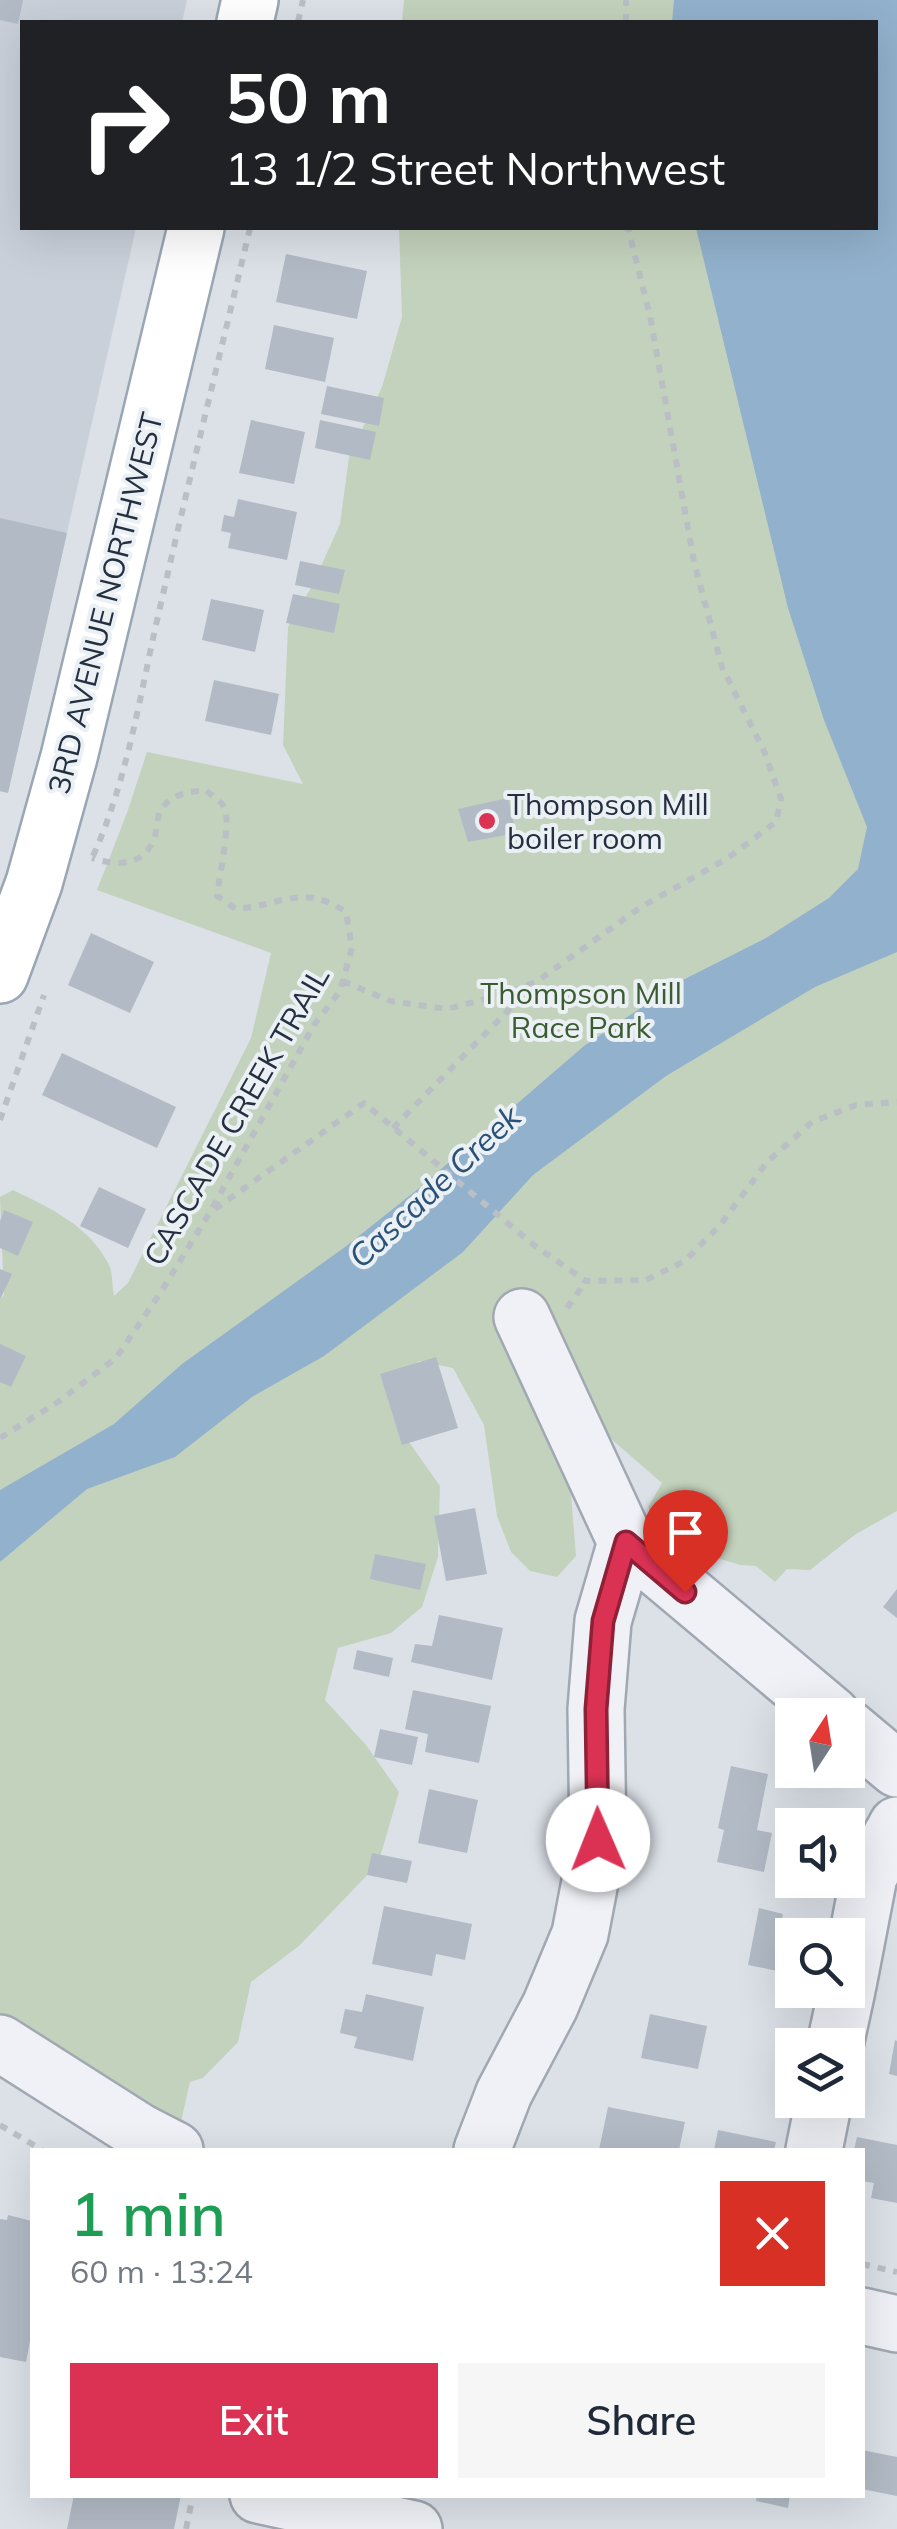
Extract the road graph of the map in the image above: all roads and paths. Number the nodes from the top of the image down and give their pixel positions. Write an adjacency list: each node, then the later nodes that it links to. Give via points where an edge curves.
1 (196, 230): 4 (main road, 3RD AVENUE NORTHWEST, via 69,758)
2 (250, 230): 5 (path, CASCADE CREEK TRAIL, via 132,744 92,858 115,865 141,858 154,840 160,809 180,794 206,790 225,808 228,828 217,896 236,910 296,896 326,899 346,912 352,948)
3 (628, 230): 6 (path, via 694,562 722,667 781,799 776,822 744,846)
4 (0, 975)
5 (343, 981): 6 (path, via 390,1002 447,1010); 9 (path, CASCADE CREEK TRAIL)
6 (536, 982): 8 (path)
7 (897, 1102): 8 (path, via 856,1105 812,1122 767,1162 685,1262 646,1280 586,1280 534,1246)
8 (393, 1128): 9 (path, via 364,1103)
9 (210, 1212): 12 (path, CASCADE CREEK TRAIL, via 116,1358)
10 (546, 1311): 11 (path); 13 (street)
11 (576, 1324)
12 (0, 1438)
13 (626, 1542): 14 (street); 24 (street, via 603,1621 598,1840 580,1934)
14 (812, 1698)
15 (865, 1742): 16 (street)
16 (897, 1769)
17 (897, 1825): 18 (street, via 870,1876)
18 (861, 1918)
19 (0, 2042): 23 (street)
20 (820, 2118): 25 (street)
21 (0, 2126): 22 (path)
22 (38, 2148)
23 (171, 2148)
24 (483, 2148)
25 (814, 2148)
26 (865, 2265): 27 (path)
27 (897, 2272)
28 (865, 2317): 29 (street)
29 (897, 2324)
30 (192, 2498): 33 (path)
31 (243, 2498): 34 (street)
32 (272, 2498): 35 (street)
33 (186, 2529)
34 (237, 2529)
35 (414, 2529)

